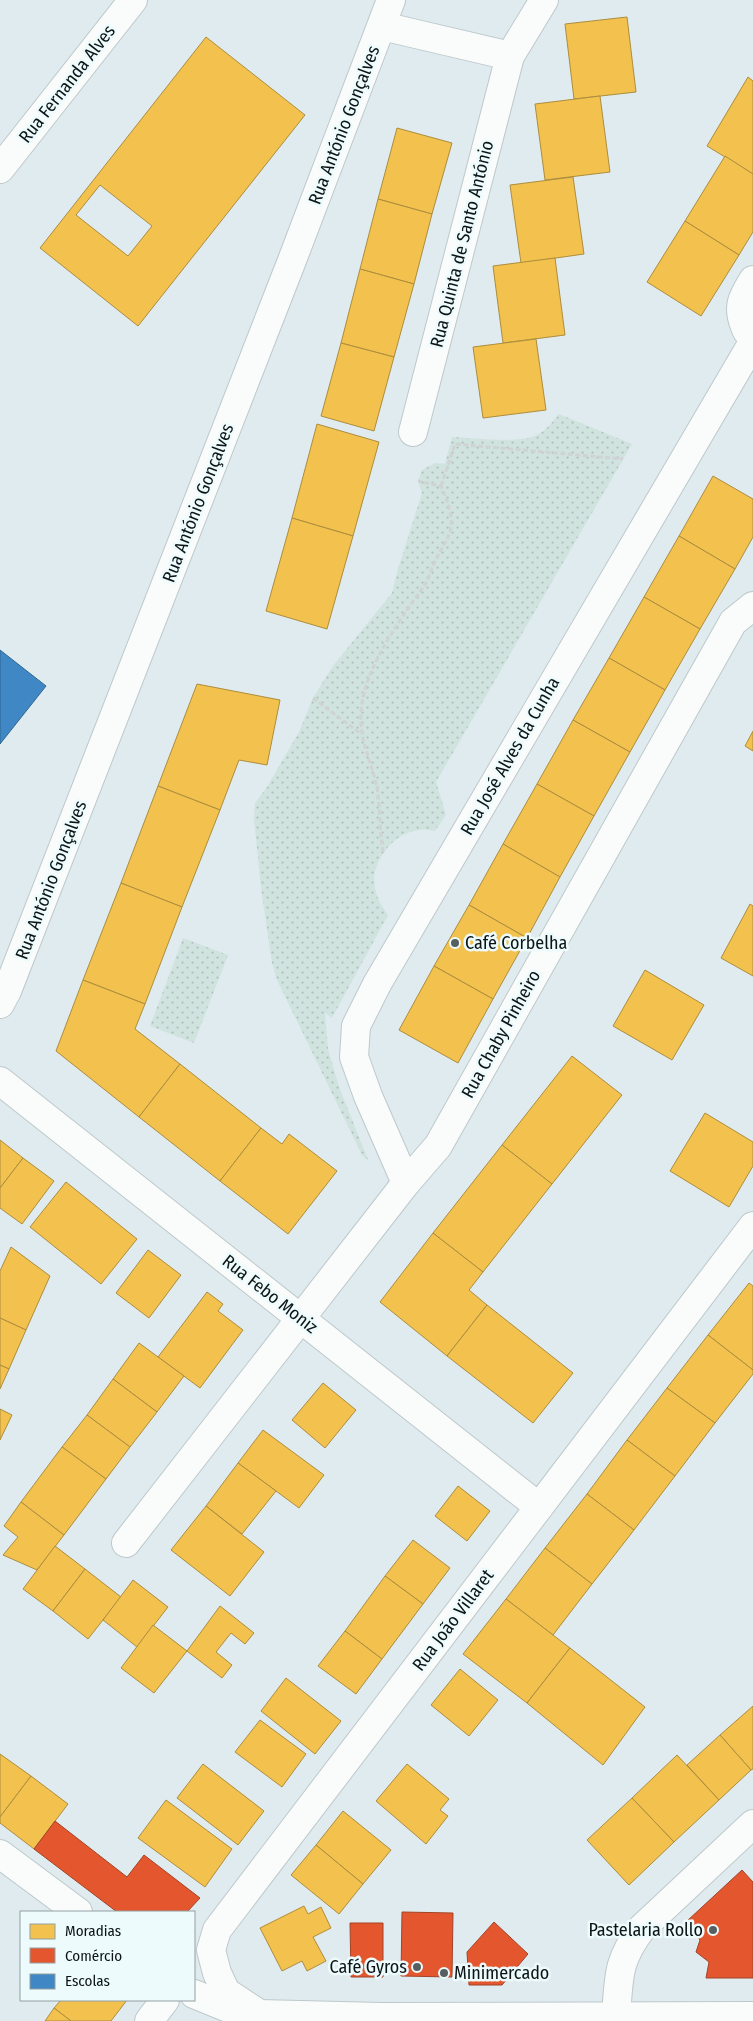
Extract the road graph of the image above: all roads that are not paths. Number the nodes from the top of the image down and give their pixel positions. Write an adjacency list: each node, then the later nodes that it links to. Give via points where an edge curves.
1 (133, 0): 6 (street, Rua Fernanda Alves)
2 (391, 0): 4 (street, Rua António Gonçalves)
3 (544, 0): 5 (street, Rua Quinta de Santo António)
4 (382, 26): 5 (street); 12 (street, Rua António Gonçalves, via 106,740)
5 (510, 56): 10 (street, Rua Quinta de Santo António)
6 (0, 169)
7 (753, 280): 8 (street, via 742,298 740,312 747,332)
8 (753, 336)
9 (753, 342): 14 (street, Rua José Alves da Cunha, via 377,984 356,1026 354,1057)
10 (413, 432)
11 (753, 606): 14 (street, Rua Chaby Pinheiro, via 733,622 438,1146)
12 (0, 1004)
13 (0, 1081): 16 (street, Rua Febo Moniz)
14 (406, 1183): 16 (street, Rua Chaby Pinheiro)
15 (753, 1226): 17 (street, Rua João Villaret)
16 (301, 1319): 17 (street, Rua Febo Moniz); 18 (street, Rua Chaby Pinheiro)
17 (539, 1507): 24 (street, Rua João Villaret, via 217,1930 211,1950 226,1992)
18 (126, 1543)
19 (753, 1824): 25 (street, via 642,1928 628,1946 620,1967)
20 (0, 1854): 21 (street)
21 (77, 1911)
22 (195, 1994): 24 (street, via 233,2010)
23 (164, 2001): 27 (street)
24 (259, 2014): 25 (street)
25 (616, 2016): 26 (street)
26 (753, 2016)
27 (149, 2021)

